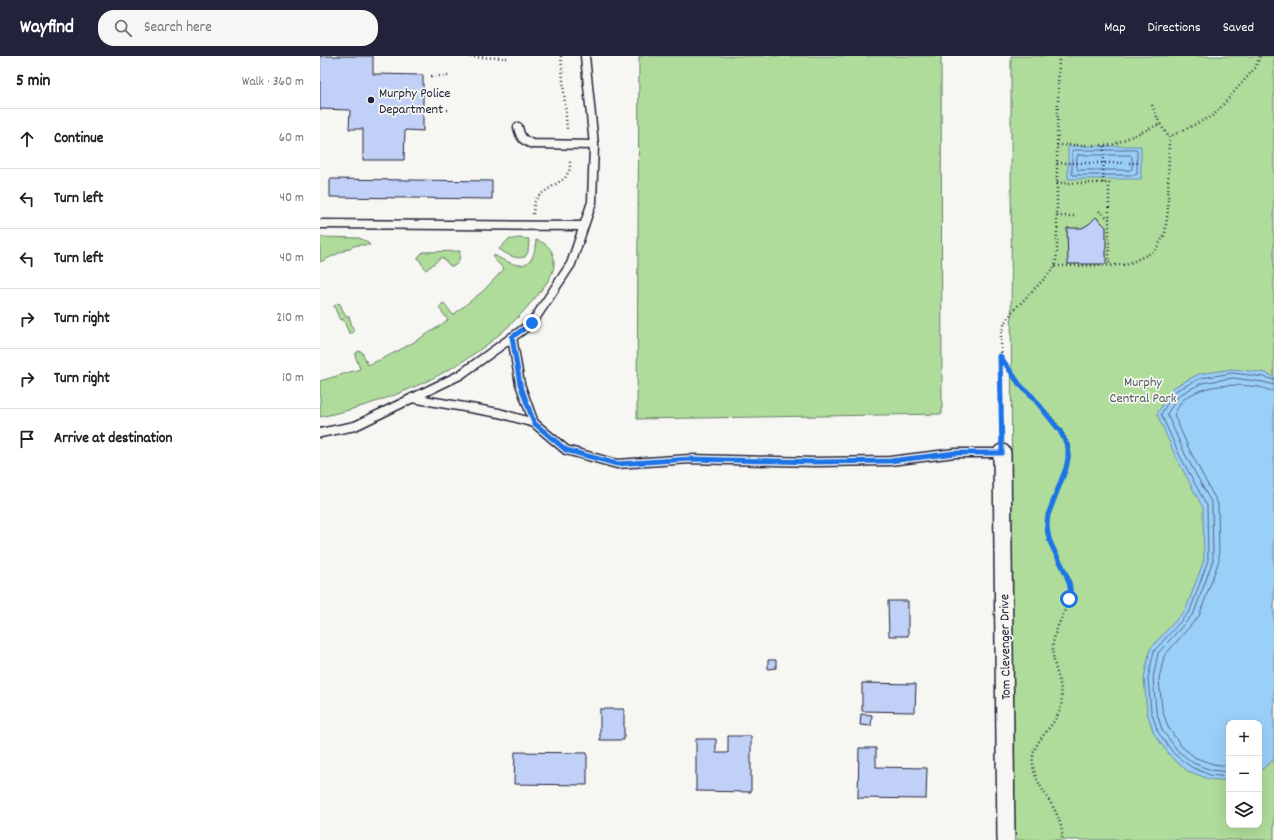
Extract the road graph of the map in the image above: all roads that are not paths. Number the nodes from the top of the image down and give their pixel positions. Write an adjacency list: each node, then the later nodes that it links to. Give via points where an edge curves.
1 (585, 56): 3 (lane)
2 (518, 127): 3 (lane, via 520,137 525,142 533,144)
3 (594, 145): 5 (lane, via 592,202)
4 (320, 224): 5 (lane)
5 (584, 226): 6 (lane, via 571,264 532,323)
6 (512, 337): 7 (lane, via 460,375); 8 (lane, via 520,384)
7 (412, 398): 8 (lane, via 499,413); 9 (lane, via 356,426)
8 (534, 423): 10 (lane, via 566,450 617,464 690,459 890,461 955,453)
9 (320, 433)
10 (1002, 453): 11 (street, Tom Clevenger Drive)
11 (1006, 840)

